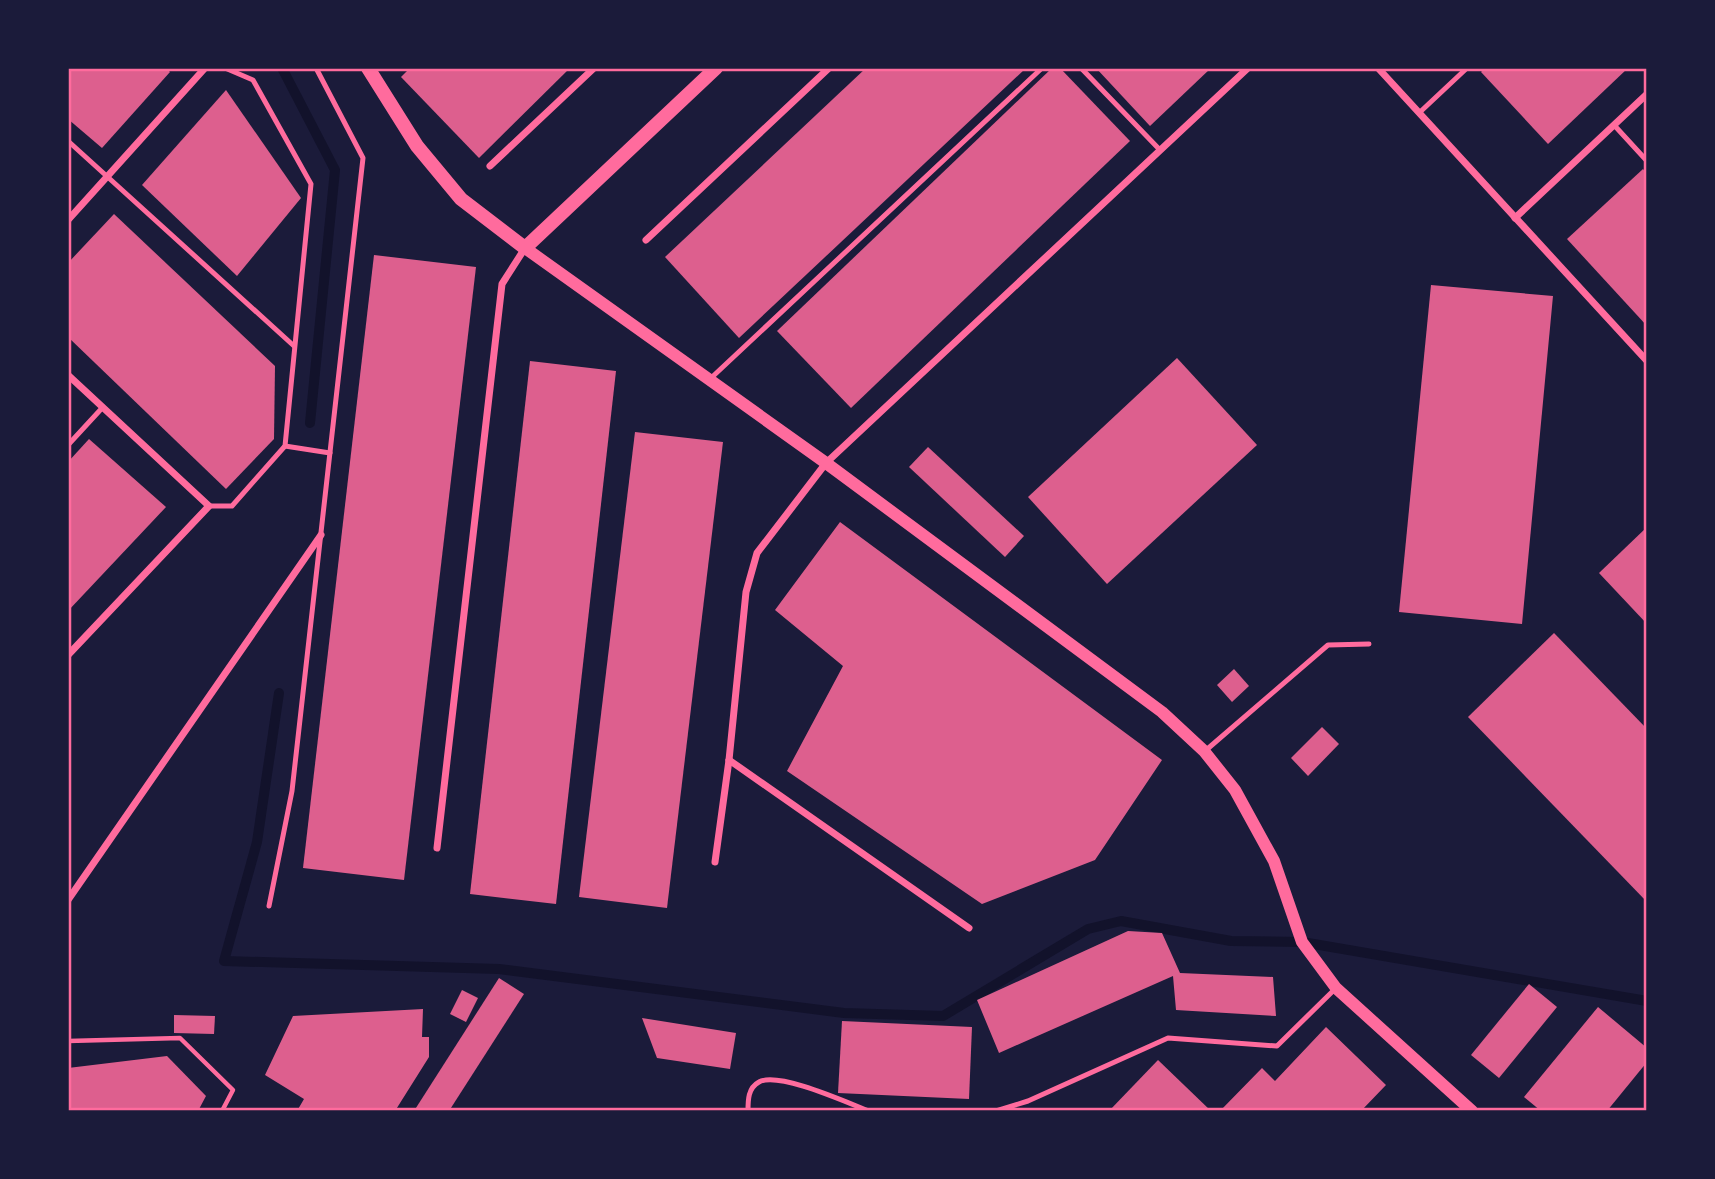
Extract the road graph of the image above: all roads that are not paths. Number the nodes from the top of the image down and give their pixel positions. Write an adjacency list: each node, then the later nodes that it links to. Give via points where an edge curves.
1 (205, 68): 20 (street)
2 (225, 68): 25 (lane, via 253,80 311,184)
3 (316, 68): 32 (lane, via 363,158)
4 (594, 68): 19 (street)
5 (716, 68): 24 (main road)
6 (829, 68): 23 (street)
7 (1042, 68): 28 (lane)
8 (1082, 68): 17 (lane)
9 (1248, 68): 17 (street)
10 (1378, 68): 14 (street)
11 (1467, 68): 14 (lane)
12 (373, 71): 24 (main road, via 417,146 461,199)
13 (1647, 94): 15 (street)
14 (1419, 113): 21 (street)
15 (1614, 125): 18 (lane); 21 (street)
16 (68, 141): 20 (lane)
17 (1160, 150): 33 (street)
18 (1647, 161)
19 (490, 166)
20 (108, 176): 22 (street); 25 (lane)
21 (1515, 218): 26 (street)
22 (68, 220)
23 (646, 240)
24 (525, 248): 28 (street); 40 (street, via 502,284)
25 (294, 346): 31 (lane)
26 (1647, 361)
27 (68, 375): 29 (street)
28 (710, 379): 33 (street)
29 (103, 407): 30 (lane); 34 (street)
30 (68, 445)
31 (285, 446): 32 (lane); 34 (lane, via 232,506)
32 (330, 453): 35 (lane)
33 (826, 463): 38 (street, via 1162,712); 39 (street, via 757,554 746,592)
34 (209, 506): 37 (street)
35 (321, 534): 42 (street); 43 (lane, via 292,791)
36 (1369, 644): 38 (lane, via 1328,645)
37 (68, 655)
38 (1204, 751): 45 (street, via 1235,790 1274,861 1302,942)
39 (729, 760): 41 (street); 44 (street)
40 (437, 848)
41 (715, 862)
42 (68, 900)
43 (269, 906)
44 (969, 928)
45 (1336, 988): 48 (lane, via 1277,1046 1168,1038); 49 (street)
46 (748, 1111): 47 (lane, via 748,1095 758,1082 775,1079)
47 (869, 1111)
48 (996, 1111)
49 (1472, 1111)

